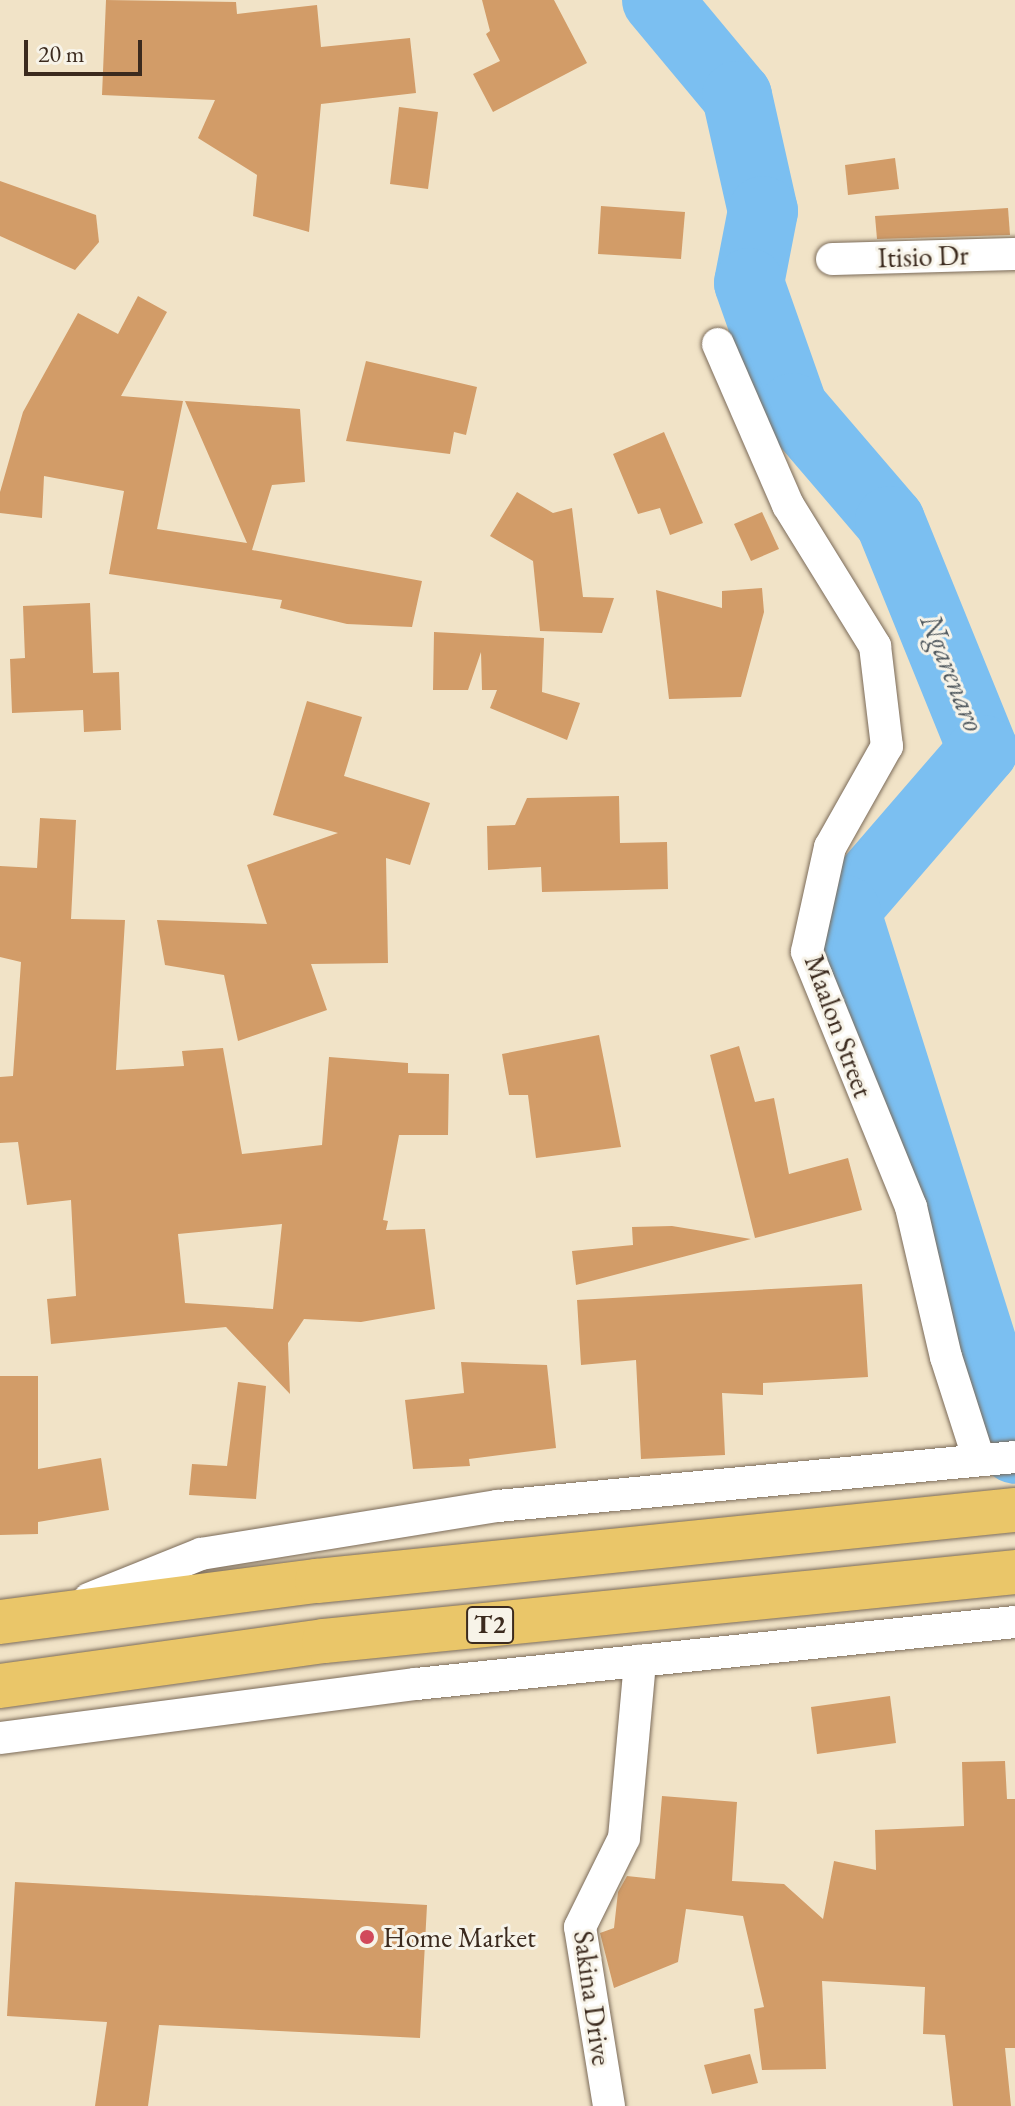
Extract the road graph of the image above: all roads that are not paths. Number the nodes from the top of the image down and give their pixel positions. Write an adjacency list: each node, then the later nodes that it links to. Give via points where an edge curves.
1 (1015, 254): 2 (street, Itisio Dr)
2 (832, 259)
3 (718, 344): 5 (street, Maalon Street, via 788,505 875,646 887,746 830,847 807,952 911,1207 946,1357)
4 (1015, 1457): 5 (street)
5 (979, 1460): 8 (street, via 498,1506 201,1554)
6 (995, 1512): 8 (highway, T2, via 317,1581)
7 (998, 1574): 12 (highway, T2, via 324,1641)
8 (48, 1616): 9 (highway, T2)
9 (0, 1622)
10 (1008, 1623): 11 (street)
11 (640, 1661): 13 (street); 14 (street, Sakina Drive, via 624,1838 580,1927)
12 (0, 1686)
13 (0, 1738)
14 (609, 2106)

